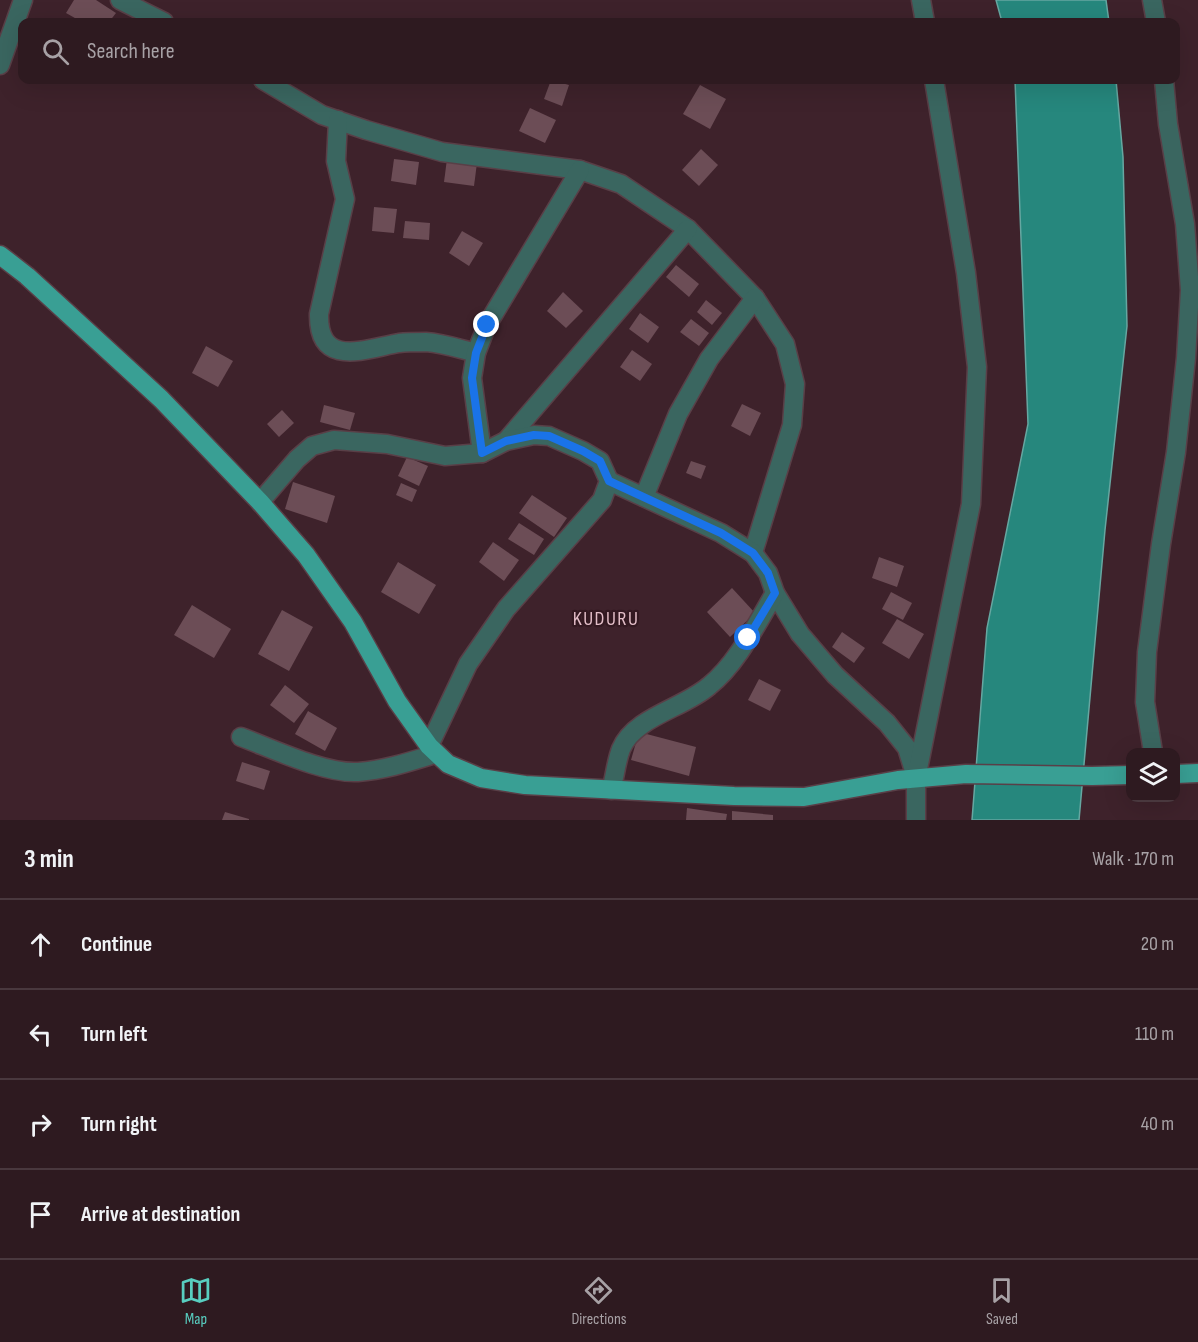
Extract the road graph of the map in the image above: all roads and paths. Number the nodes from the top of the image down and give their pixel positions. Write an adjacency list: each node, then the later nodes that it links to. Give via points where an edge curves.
1 (22, 0): 8 (street)
2 (120, 0): 5 (street)
3 (921, 0): 6 (street)
4 (1152, 0): 7 (street)
5 (156, 18)
6 (924, 18)
7 (1155, 18)
8 (0, 65)
9 (270, 84): 12 (street)
10 (935, 84): 32 (street, via 966,273 977,367 971,504)
11 (1164, 84): 16 (street)
12 (338, 120): 13 (street, via 442,152); 18 (street, via 336,161 345,199 319,314 319,330 324,339 337,351 352,353 399,343 429,342)
13 (580, 170): 14 (street, via 621,184); 18 (street, via 487,325)
14 (688, 229): 17 (street); 19 (street)
15 (0, 255): 23 (main road, via 161,399)
16 (1193, 261): 27 (street, via 1176,452 1147,652 1145,702)
17 (755, 298): 22 (street, via 709,359 678,414); 24 (street, via 785,344 795,384 792,424)
18 (476, 353): 20 (street, via 472,378)
19 (506, 441): 20 (street); 21 (street, via 549,436 600,461)
20 (482, 453): 23 (street, via 446,456 387,444 334,440 312,446)
21 (609, 481): 22 (street); 28 (street, via 602,500 506,609 468,664)
22 (645, 497): 24 (street, via 721,533)
23 (260, 502): 28 (main road, via 333,593)
24 (753, 553): 25 (street, via 768,573)
25 (775, 593): 32 (street, via 800,634 835,675 888,723 907,747); 33 (street, via 748,638 711,686 653,718 627,739)
26 (241, 737): 28 (street, via 321,766 355,772 392,768)
27 (1152, 748)
28 (432, 750): 33 (main road, via 448,764 481,778)
29 (1198, 773): 30 (main road)
30 (1180, 774)
31 (1126, 775): 32 (main road, via 966,774)
32 (916, 779): 33 (main road, via 804,796); 34 (street)
33 (611, 790)
34 (916, 820)

